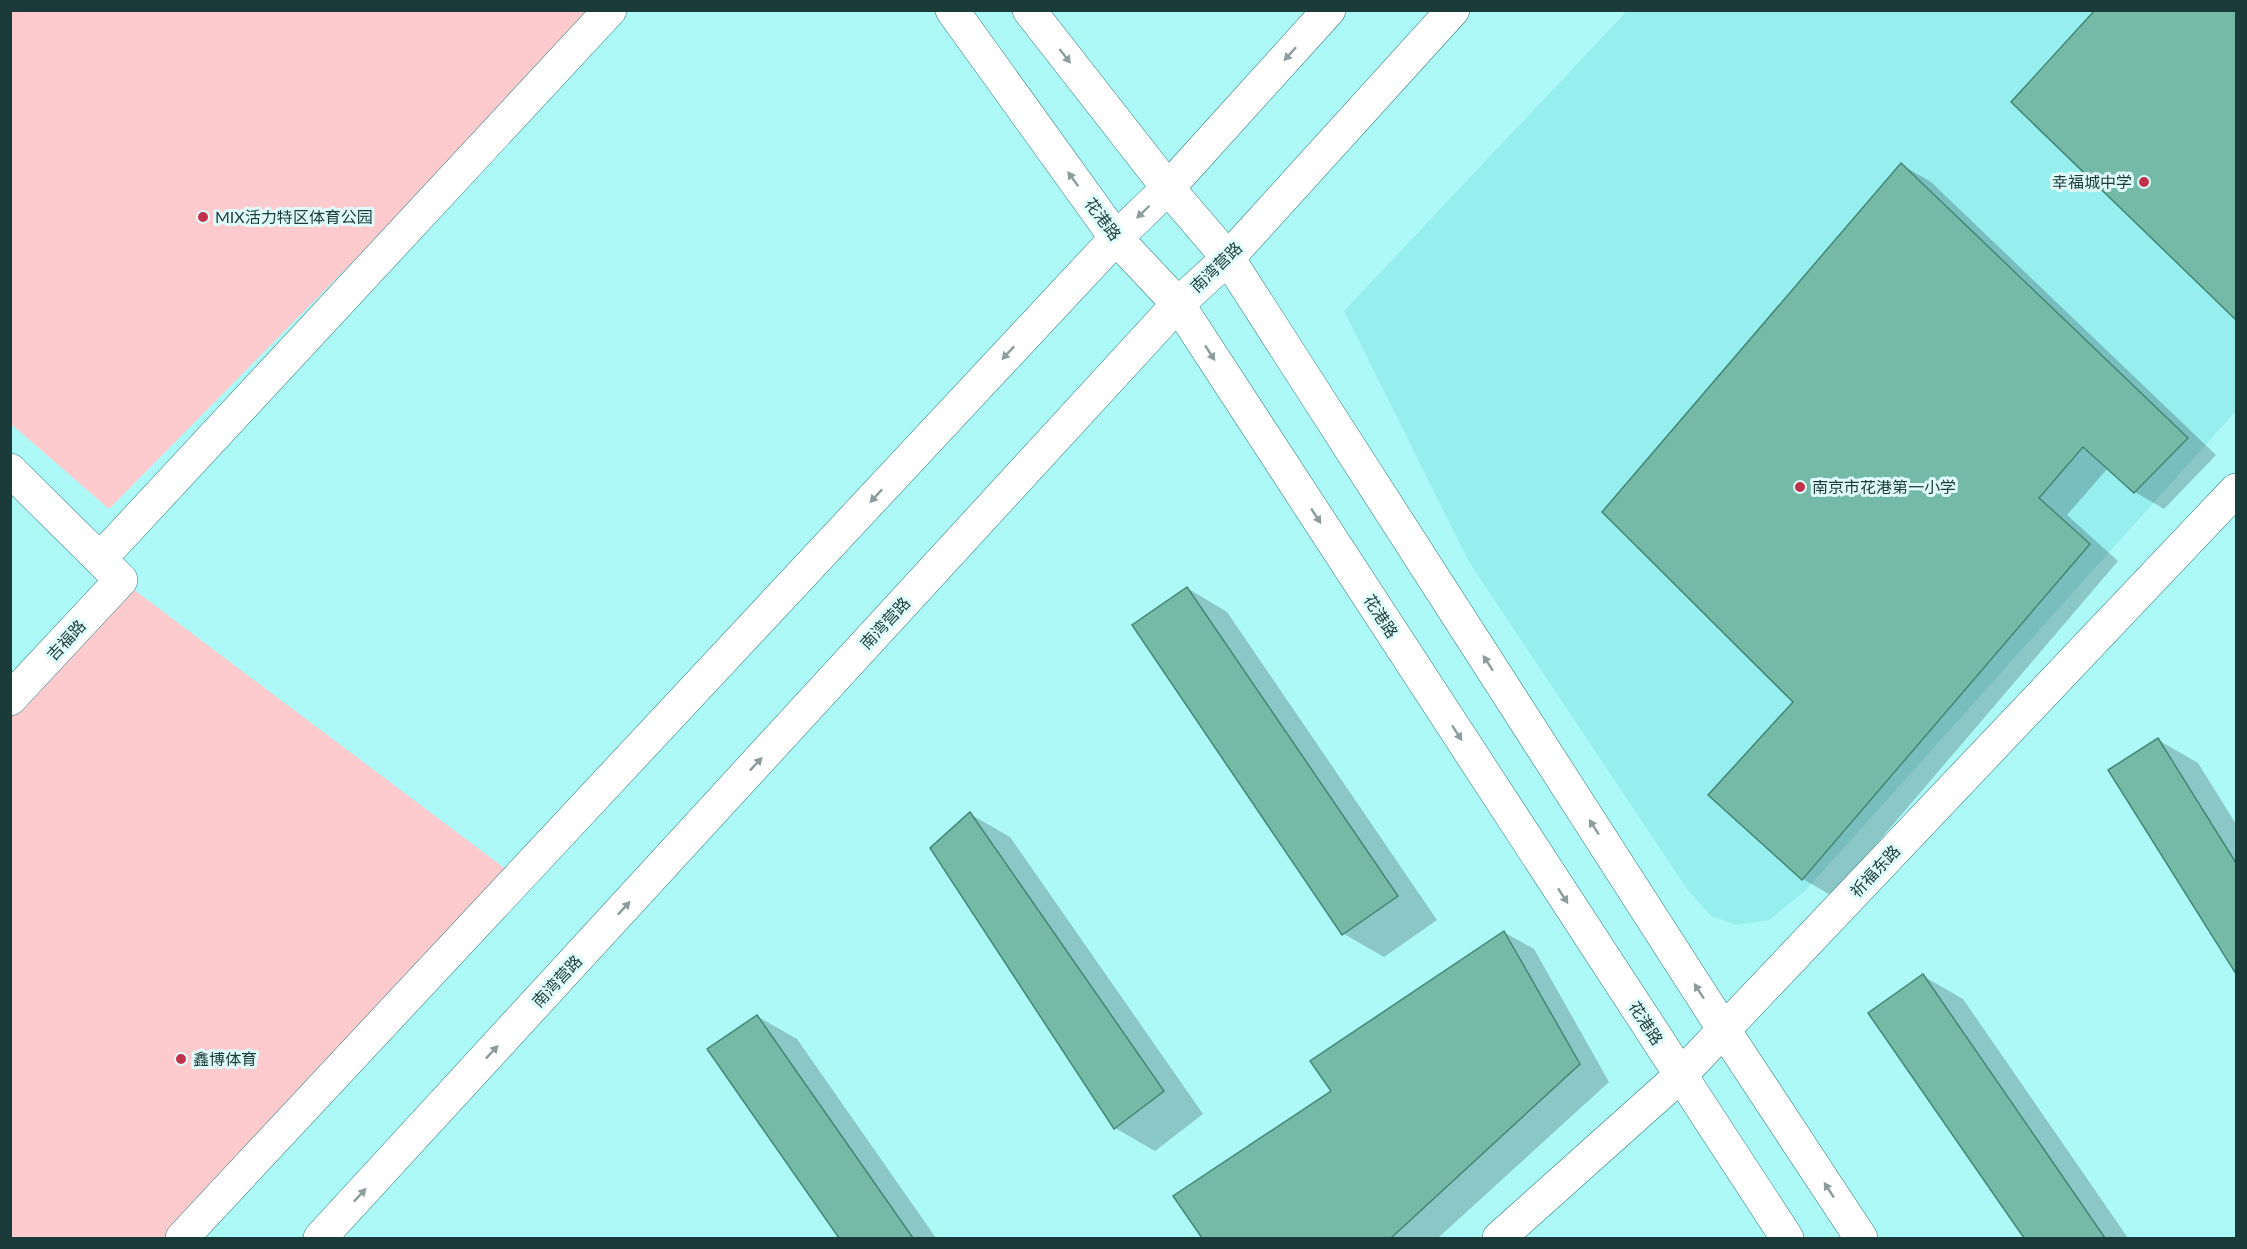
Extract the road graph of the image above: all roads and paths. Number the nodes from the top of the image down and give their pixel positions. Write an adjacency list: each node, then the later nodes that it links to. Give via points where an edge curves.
1 (610, 10): 12 (street, 吉福路)
2 (952, 10): 7 (street, 花港路, one-way to 2)
3 (1029, 10): 6 (street, one-way to 6)
4 (1329, 10): 6 (street, one-way to 6)
5 (1453, 10): 8 (street, 南湾营路)
6 (1168, 188): 7 (street, one-way to 7); 8 (street)
7 (1116, 238): 9 (street, 花港路); 16 (street, one-way to 16)
8 (1228, 258): 9 (street, 南湾营路); 14 (street, one-way to 8)
9 (1178, 304): 15 (street, 花港路, one-way to 15); 17 (street, 南湾营路, one-way to 9)
10 (10, 470): 12 (street)
11 (2236, 490): 14 (street, 祈福东路)
12 (110, 569): 13 (street, 吉福路)
13 (10, 699)
14 (1724, 1030): 15 (street, 祈福东路); 20 (street, one-way to 14)
15 (1680, 1076): 18 (street, 祈福东路); 19 (street, 花港路)
16 (182, 1239)
17 (320, 1239)
18 (1499, 1239)
19 (1787, 1239)
20 (1861, 1239)

